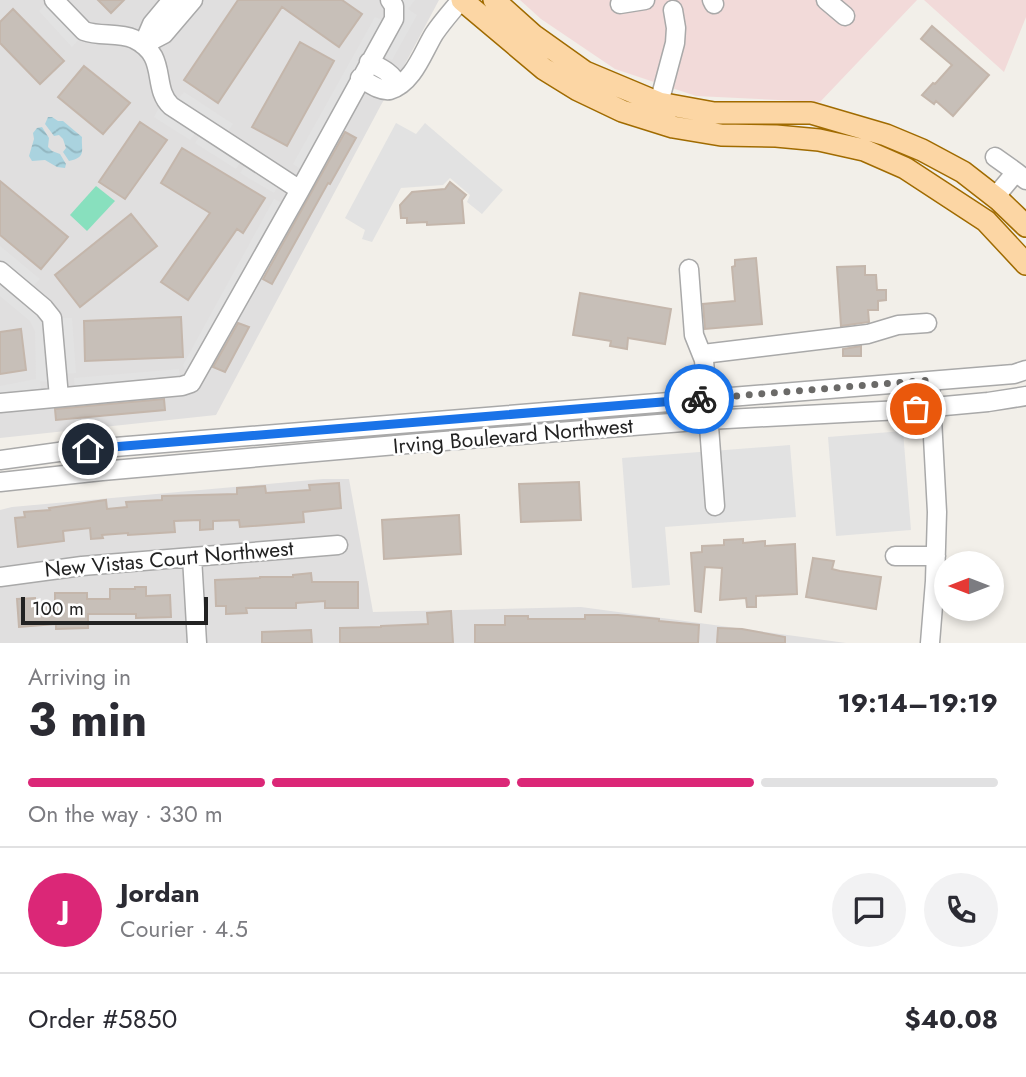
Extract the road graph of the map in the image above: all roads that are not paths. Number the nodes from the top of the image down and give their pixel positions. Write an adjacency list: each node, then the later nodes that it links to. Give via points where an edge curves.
1 (54, 0): 12 (street, via 84,31 122,35)
2 (172, 0): 12 (street, via 152,24)
3 (193, 0): 12 (street, via 164,34)
4 (390, 0): 13 (street, via 394,19)
5 (462, 0): 15 (street); 22 (main road, via 544,69 622,111 673,127 721,135 819,140 864,150 905,168 986,221)
6 (494, 0): 16 (main road, via 585,72)
7 (645, 0): 9 (street)
8 (826, 0): 11 (street)
9 (620, 4)
10 (673, 10): 16 (street, via 675,43)
11 (845, 16)
12 (144, 44): 19 (street, via 156,60 163,95 171,106)
13 (369, 62): 14 (street); 15 (street, via 391,74)
14 (360, 78): 15 (street, via 383,90); 19 (street)
15 (398, 86)
16 (659, 103): 20 (main road, via 714,113 811,113 912,145)
17 (995, 157): 18 (street)
18 (1021, 176): 20 (street)
19 (300, 190): 30 (street, via 191,383)
20 (995, 197): 21 (main road)
21 (1026, 226)
22 (1026, 264)
23 (689, 269): 26 (street, via 694,335)
24 (0, 271): 30 (street, via 52,318)
25 (927, 323): 26 (street)
26 (703, 354): 31 (street)
27 (1026, 370): 28 (street, Irving Boulevard Northwest)
28 (930, 380): 31 (street, Irving Boulevard Northwest); 33 (street)
29 (1026, 396): 33 (street, Irving Boulevard Northwest)
30 (59, 397): 32 (street)
31 (708, 398): 34 (street); 35 (street, Irving Boulevard Northwest)
32 (0, 402)
33 (931, 408): 34 (street, Irving Boulevard Northwest); 39 (street)
34 (708, 420): 36 (street, Irving Boulevard Northwest); 37 (street)
35 (0, 460)
36 (0, 482)
37 (715, 506)
38 (338, 545): 42 (street, New Vistas Court Northwest)
39 (936, 551)
40 (895, 556): 41 (street)
41 (934, 556)
42 (192, 557): 43 (street, New Vistas Court Northwest); 45 (street)
43 (0, 575)
44 (934, 585): 46 (street)
45 (197, 643)
46 (930, 643)

